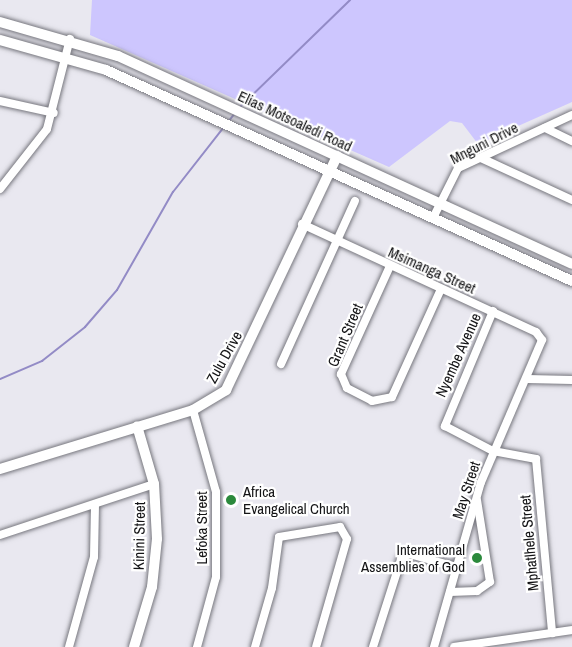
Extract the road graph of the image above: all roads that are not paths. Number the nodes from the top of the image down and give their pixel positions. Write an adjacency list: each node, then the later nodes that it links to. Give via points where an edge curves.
1 (0, 21): 2 (main road, Elias Motsoaledi Road)
2 (70, 39): 4 (street); 10 (main road, Elias Motsoaledi Road)
3 (0, 40): 4 (main road, Elias Motsoaledi Road)
4 (66, 58): 6 (street); 12 (main road, Elias Motsoaledi Road, via 225,123)
5 (0, 101): 6 (street)
6 (54, 113): 13 (street)
7 (572, 115): 8 (street, Mnguni Drive)
8 (545, 128): 9 (street); 11 (street, Mnguni Drive)
9 (572, 141)
10 (337, 156): 12 (main road, Zulu Drive); 16 (main road, Elias Motsoaledi Road)
11 (481, 158): 14 (street); 16 (street, Mnguni Drive, via 452,174)
12 (329, 172): 17 (main road, Elias Motsoaledi Road); 18 (main road, Zulu Drive)
13 (0, 189)
14 (572, 200)
15 (355, 201): 19 (street)
16 (439, 202): 17 (street, Mnguni Drive); 20 (main road, Elias Motsoaledi Road)
17 (433, 218): 22 (main road, Elias Motsoaledi Road)
18 (302, 224): 19 (street, Msimanga Street); 29 (main road, Zulu Drive, via 231,382 219,396)
19 (337, 241): 21 (street, Msimanga Street); 26 (street)
20 (572, 264)
21 (390, 266): 23 (street, Msimanga Street); 23 (street, Grant Street, via 341,374 347,388 372,400 392,397)
22 (572, 280)
23 (441, 289): 24 (street, Msimanga Street)
24 (493, 311): 25 (street, Msimanga Street, via 536,332); 31 (street, Nyembe Avenue, via 445,420 450,433)
25 (541, 347): 27 (street, May Street)
26 (280, 364)
27 (526, 380): 28 (street); 31 (street, May Street)
28 (572, 380)
29 (193, 410): 30 (main road, Zulu Drive); 43 (street, Lefoka Street, via 216,492 216,577)
30 (136, 426): 32 (main road, Zulu Drive); 33 (main road, Kinini Street)
31 (493, 451): 34 (street, May Street); 40 (street, Mphatlhele Street, via 531,454 537,462 537,516)
32 (0, 469)
33 (154, 484): 35 (street); 42 (main road, Kinini Street, via 155,567)
34 (476, 498): 37 (street, May Street); 38 (street, via 490,582 477,591)
35 (95, 505): 36 (street); 41 (street, via 94,557)
36 (0, 534)
37 (457, 567): 38 (street, May Street); 46 (street, via 409,554 401,559)
38 (450, 592): 47 (street, May Street)
39 (572, 630): 40 (street)
40 (552, 633): 48 (street)
41 (69, 647)
42 (134, 647)
43 (197, 647)
44 (255, 647): 45 (street, via 272,588 279,537 325,525 340,526 347,539)
45 (316, 647)
46 (373, 647)
47 (434, 647)
48 (454, 647)

